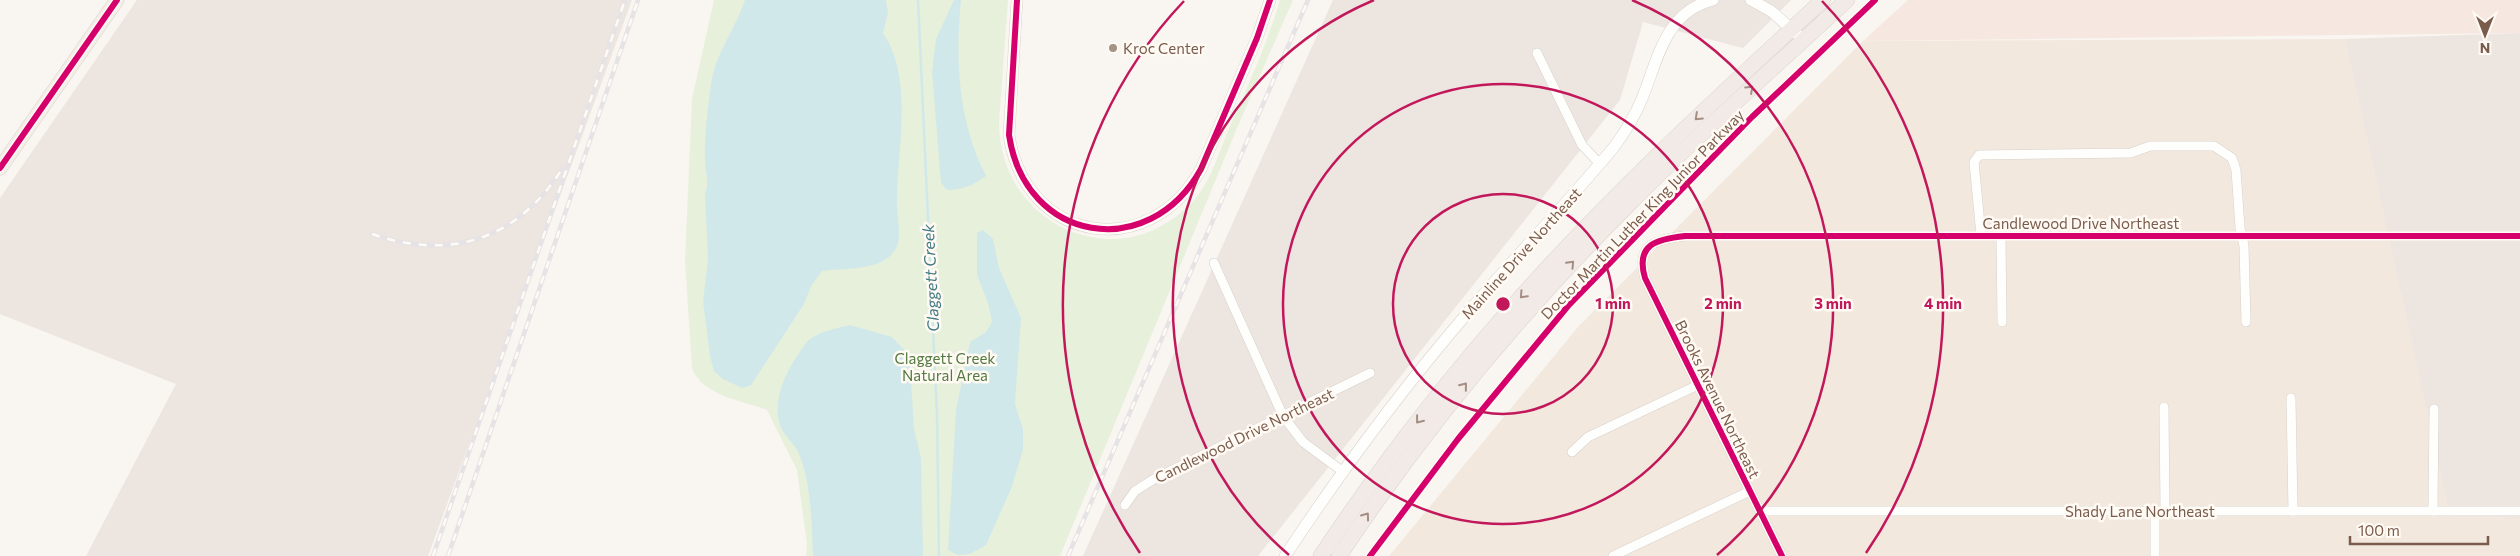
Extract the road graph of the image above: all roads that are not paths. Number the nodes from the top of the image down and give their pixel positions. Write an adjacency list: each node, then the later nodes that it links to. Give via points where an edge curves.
1 (117, 0): 12 (main road)
2 (1017, 0): 3 (street, via 1009,135 1018,172 1031,192 1055,213 1077,224 1102,229 1131,227 1150,220 1164,212 1192,186 1257,38)
3 (1270, 0)
4 (1713, 0): 11 (street, Mainline Drive Northeast, via 1692,8 1671,27 1628,127)
5 (1751, 0): 8 (street, via 1761,3)
6 (1823, 0): 8 (highway, Doctor Martin Luther King Junior Parkway)
7 (1847, 0): 9 (highway, Doctor Martin Luther King Junior Parkway)
8 (1792, 29): 9 (street); 38 (highway, Doctor Martin Luther King Junior Parkway, one-way to 38, via 1642,171 1515,304 1401,443)
9 (1803, 41): 39 (highway, Doctor Martin Luther King Junior Parkway, one-way to 9, via 1453,400 1561,275 1628,205)
10 (1537, 53): 11 (street, via 1582,145)
11 (1600, 164): 28 (street, Mainline Drive Northeast, via 1464,317)
12 (0, 168)
13 (1981, 236): 14 (street, Candlewood Drive Northeast); 15 (street, via 1974,162 1979,155 2131,153 2150,146 2214,146 2230,156 2236,170); 17 (street, Candlewood Drive Northeast, via 1685,236 1659,240)
14 (2001, 236): 15 (street, Candlewood Drive Northeast); 19 (street)
15 (2242, 236): 16 (street, Candlewood Drive Northeast); 20 (street)
16 (2520, 236)
17 (1646, 250): 22 (street, Brooks Avenue Northeast, via 1642,261 1645,278)
18 (1214, 263): 26 (street)
19 (2002, 322)
20 (2246, 322)
21 (1370, 373): 26 (street, Candlewood Drive Northeast)
22 (1698, 385): 27 (street, via 1588,436); 29 (street, Brooks Avenue Northeast)
23 (2291, 398): 33 (street)
24 (2164, 407): 32 (street)
25 (2434, 410): 34 (street)
26 (1283, 416): 28 (street, via 1302,442); 30 (street, Candlewood Drive Northeast, via 1144,485 1134,491)
27 (1572, 452)
28 (1342, 471): 37 (street, Mainline Drive Northeast)
29 (1750, 491): 31 (street, Brooks Avenue Northeast); 40 (street)
30 (1125, 505)
31 (1761, 511): 36 (street, Shady Lane Northeast); 41 (street, Brooks Avenue Northeast)
32 (2165, 511): 33 (street, Shady Lane Northeast); 36 (street, Shady Lane Northeast)
33 (2293, 511): 34 (street, Shady Lane Northeast)
34 (2433, 511): 35 (street, Shady Lane Northeast)
35 (2520, 511)
36 (2154, 512): 42 (street)
37 (1285, 556)
38 (1321, 556)
39 (1339, 556)
40 (1612, 556)
41 (1782, 556)
42 (2155, 556)

